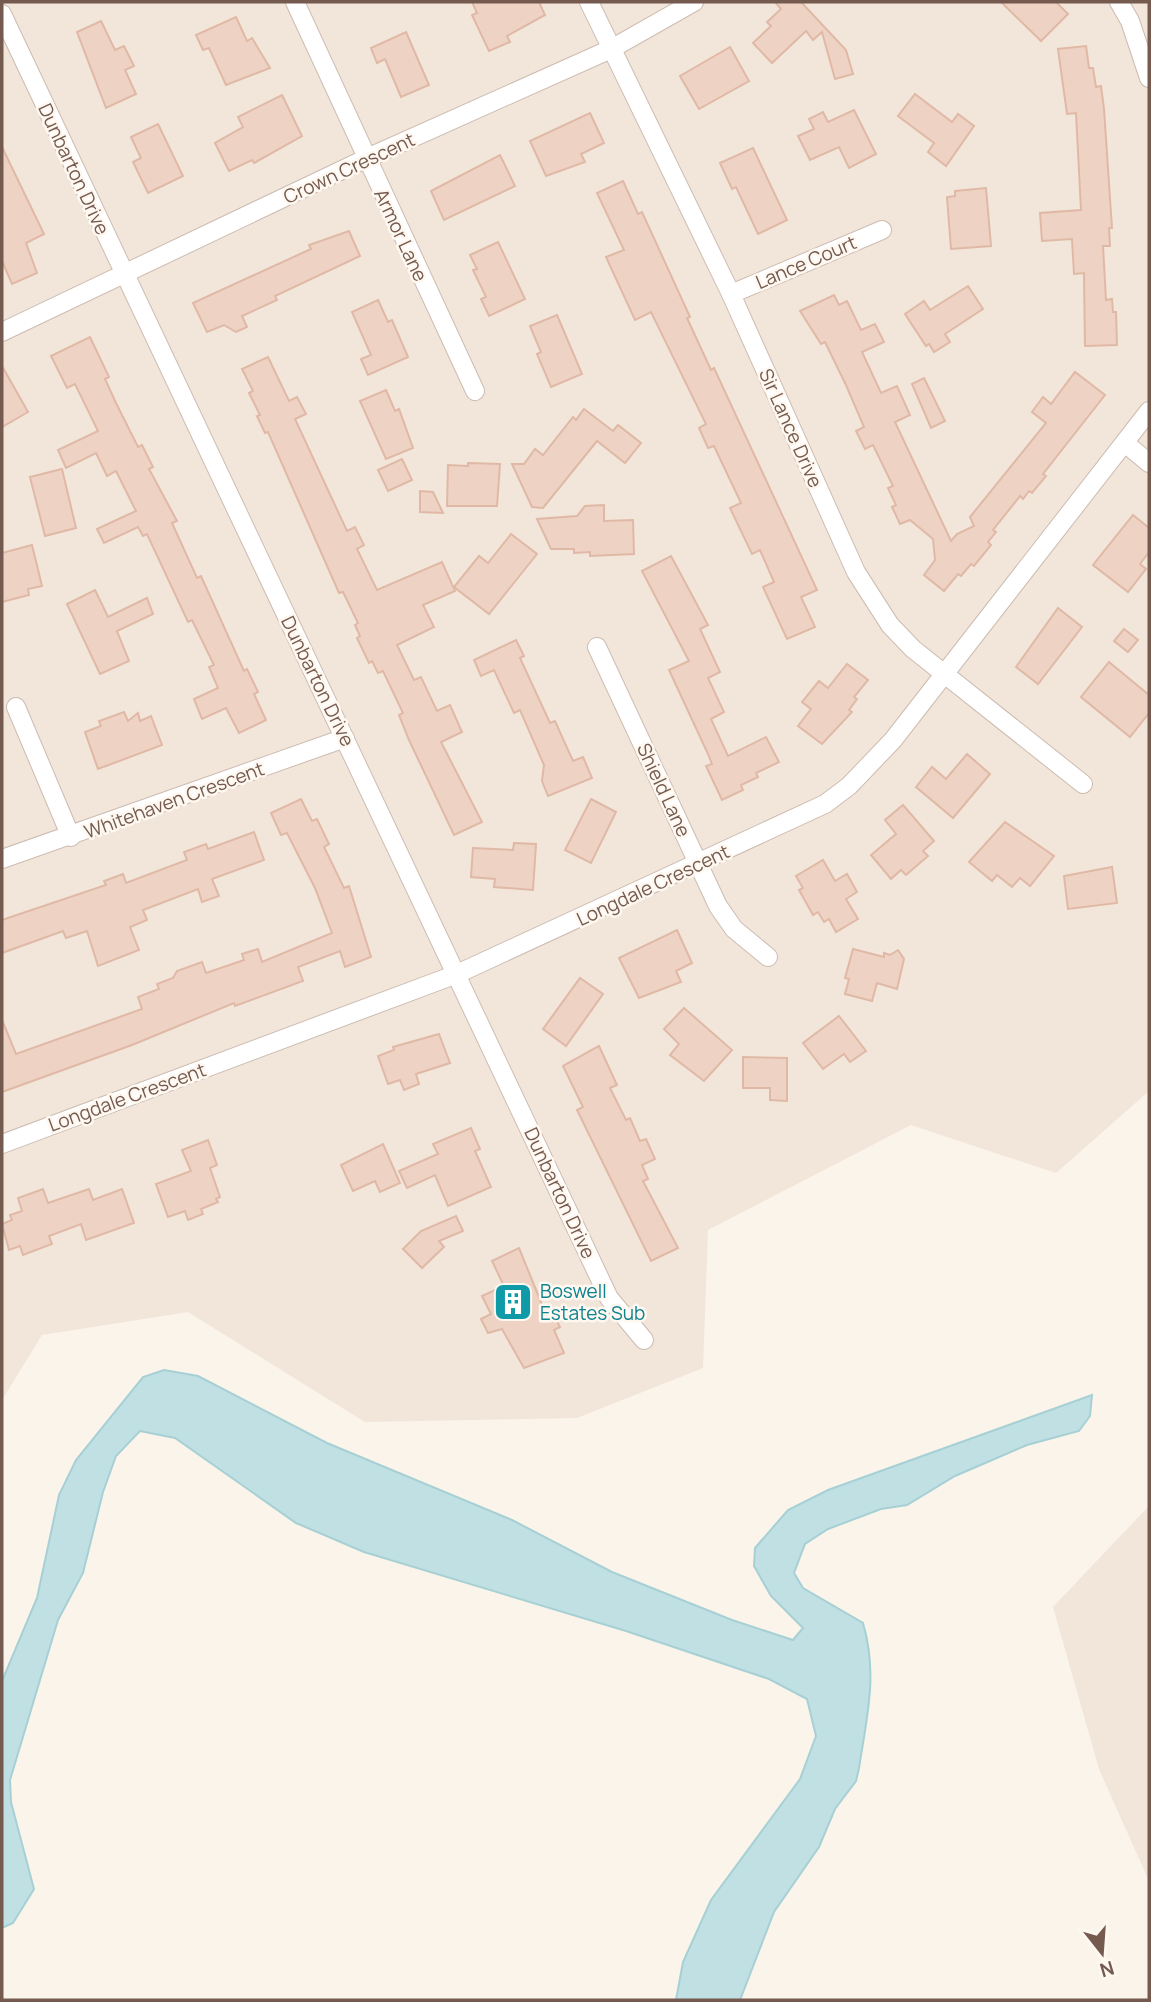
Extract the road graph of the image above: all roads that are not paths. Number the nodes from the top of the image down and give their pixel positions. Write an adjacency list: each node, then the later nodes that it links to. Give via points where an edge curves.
1 (295, 2): 8 (street, Armor Lane)
2 (589, 2): 6 (street, Sir Lance Drive)
3 (694, 2): 6 (street, Crown Crescent)
4 (1119, 2): 7 (street)
5 (2, 14): 10 (street, Dunbarton Drive)
6 (611, 49): 8 (street, Crown Crescent); 11 (street, Sir Lance Drive)
7 (1149, 78)
8 (365, 159): 10 (street, Crown Crescent); 13 (street, Armor Lane)
9 (882, 230): 11 (street, Lance Court)
10 (123, 273): 12 (street, Crown Crescent); 20 (street, Dunbarton Drive)
11 (731, 294): 18 (street, Sir Lance Drive, via 856,572 890,625)
12 (2, 332)
13 (475, 391)
14 (1149, 411): 15 (street, Longdale Crescent)
15 (1125, 443): 16 (street); 18 (street, Longdale Crescent)
16 (1149, 463)
17 (597, 647): 24 (street, Shield Lane)
18 (946, 673): 21 (street, Sir Lance Drive); 24 (street, Longdale Crescent, via 849,786 794,820)
19 (16, 707): 22 (street)
20 (345, 738): 22 (street, Whitehaven Crescent); 26 (street, Dunbarton Drive)
21 (1083, 784)
22 (71, 837): 23 (street, Whitehaven Crescent)
23 (2, 859)
24 (698, 864): 25 (street, Shield Lane, via 734,929); 26 (street, Longdale Crescent)
25 (768, 957)
26 (457, 974): 27 (street, Longdale Crescent); 28 (street, Dunbarton Drive, via 609,1298)
27 (2, 1144)
28 (644, 1340)

